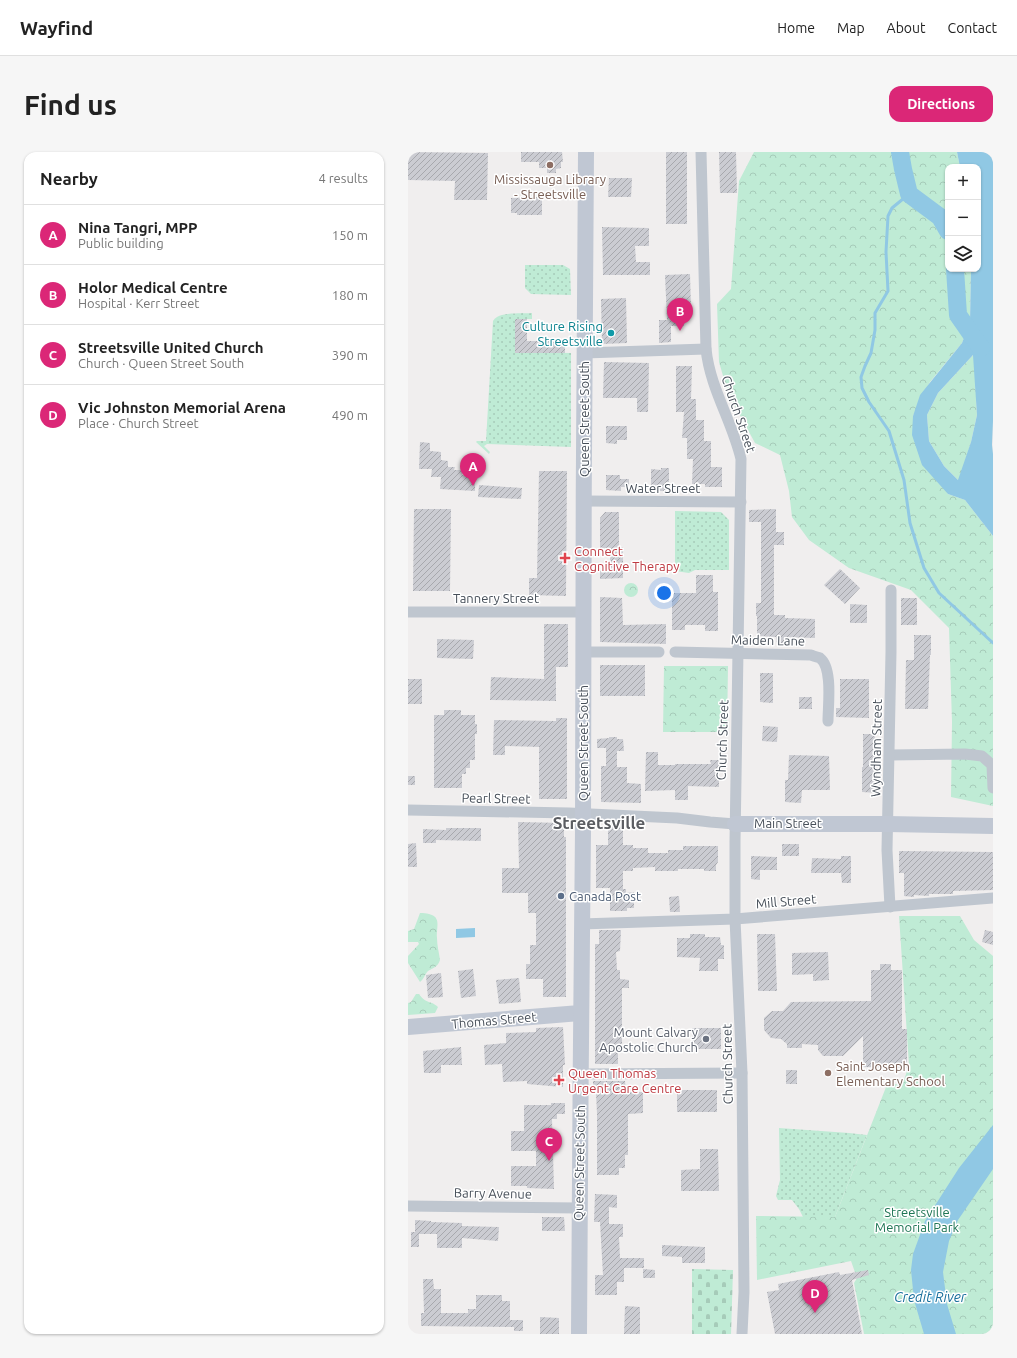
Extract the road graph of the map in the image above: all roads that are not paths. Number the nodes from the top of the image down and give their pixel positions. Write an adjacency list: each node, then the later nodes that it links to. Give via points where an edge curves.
1 (586, 152): 4 (main road, Queen Street South)
2 (701, 152): 3 (street, Church Street)
3 (706, 349): 4 (street); 6 (street, Church Street, via 715,390 741,459)
4 (584, 353): 5 (main road, Queen Street South)
5 (584, 501): 6 (street, Water Street); 9 (main road, Queen Street South)
6 (741, 502): 13 (street, Church Street)
7 (891, 590): 15 (street, Wyndham Street)
8 (408, 612): 9 (street, Tannery Street)
9 (583, 612): 10 (main road, Queen Street South)
10 (583, 652): 11 (street); 18 (main road, Queen Street South)
11 (659, 652)
12 (675, 652): 13 (street, Maiden Lane)
13 (739, 654): 14 (street, Maiden Lane, via 811,655 820,659 828,676); 19 (street, Church Street)
14 (828, 721)
15 (890, 755): 16 (street, via 982,756 992,765); 20 (street, Wyndham Street)
16 (993, 788)
17 (408, 810): 18 (street, Pearl Street)
18 (583, 814): 19 (street, Main Street, via 677,818); 25 (main road, Queen Street South)
19 (735, 824): 20 (main road, Main Street); 24 (street, Church Street)
20 (888, 824): 21 (main road, Main Street); 23 (street, Wyndham Street)
21 (993, 826)
22 (993, 898): 23 (street, Mill Street)
23 (890, 907): 24 (street, Mill Street)
24 (735, 919): 25 (street, Mill Street); 28 (street, Church Street)
25 (581, 924): 26 (main road, Queen Street South)
26 (580, 1013): 27 (main road, Thomas Street); 29 (main road, Queen Street South)
27 (408, 1027)
28 (742, 1073): 29 (street); 33 (street, Church Street)
29 (580, 1074): 31 (main road, Queen Street South)
30 (408, 1206): 31 (street, Barry Avenue)
31 (579, 1208): 32 (main road, Queen Street South)
32 (579, 1334)
33 (742, 1334)

